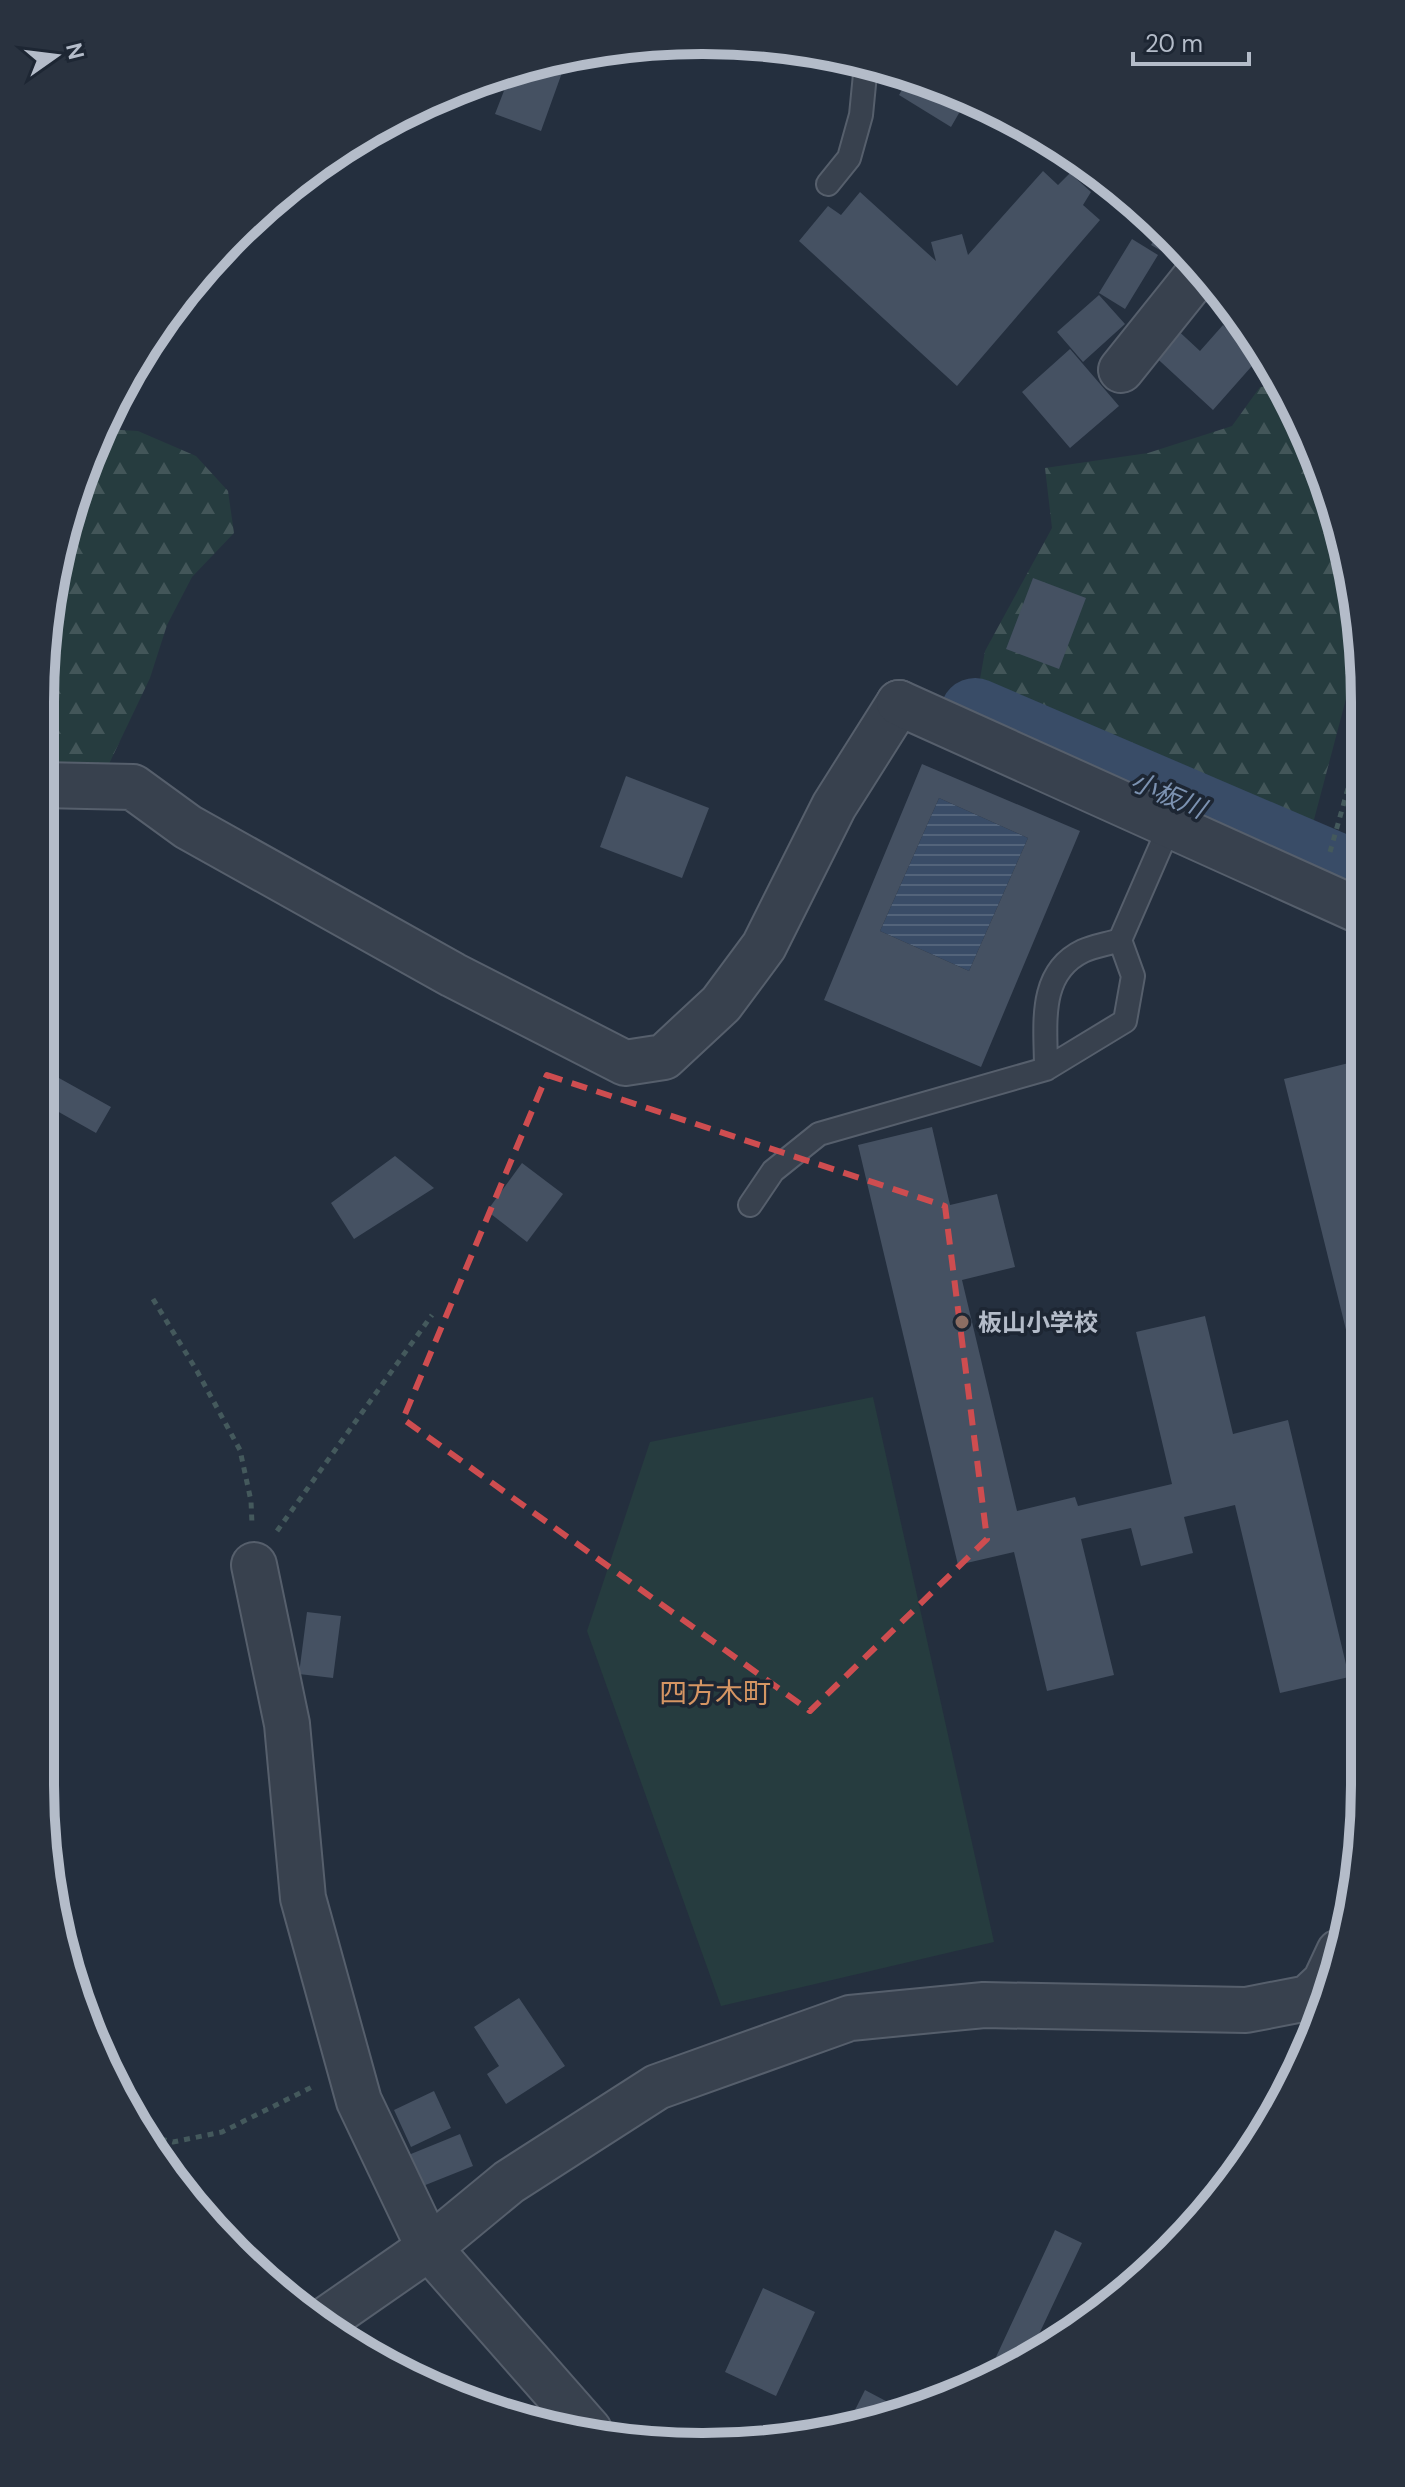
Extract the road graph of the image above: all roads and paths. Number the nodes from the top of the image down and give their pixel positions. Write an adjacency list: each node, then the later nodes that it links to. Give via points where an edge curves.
1 (865, 75): 2 (lane, via 849,158)
2 (828, 184)
3 (1194, 279): 4 (street)
4 (1121, 370)
5 (1351, 776): 8 (path)
6 (54, 785): 7 (street, via 133,787 201,834 453,975 625,1063 664,1057 721,1004 764,946 834,806 899,703)
7 (1170, 825): 9 (street); 10 (lane)
8 (1332, 845)
9 (1351, 907)
10 (1120, 940): 11 (lane, via 1082,951 1054,976 1046,1007); 11 (lane, via 1133,976 1125,1021)
11 (1046, 1069): 12 (lane, via 819,1134 773,1171)
12 (750, 1205)
13 (153, 1299): 15 (path, via 240,1450 251,1501)
14 (432, 1315): 15 (path)
15 (254, 1565): 17 (street, via 287,1724 303,1898)
16 (1318, 1988): 19 (street, via 1308,1998 1246,2010 984,2005 850,2018 657,2087 509,2182)
17 (359, 2101): 18 (path, via 343,2088 313,2087 222,2132 173,2142); 19 (street)
18 (159, 2139)
19 (429, 2248): 20 (street); 21 (street)
20 (331, 2316)
21 (582, 2422)

